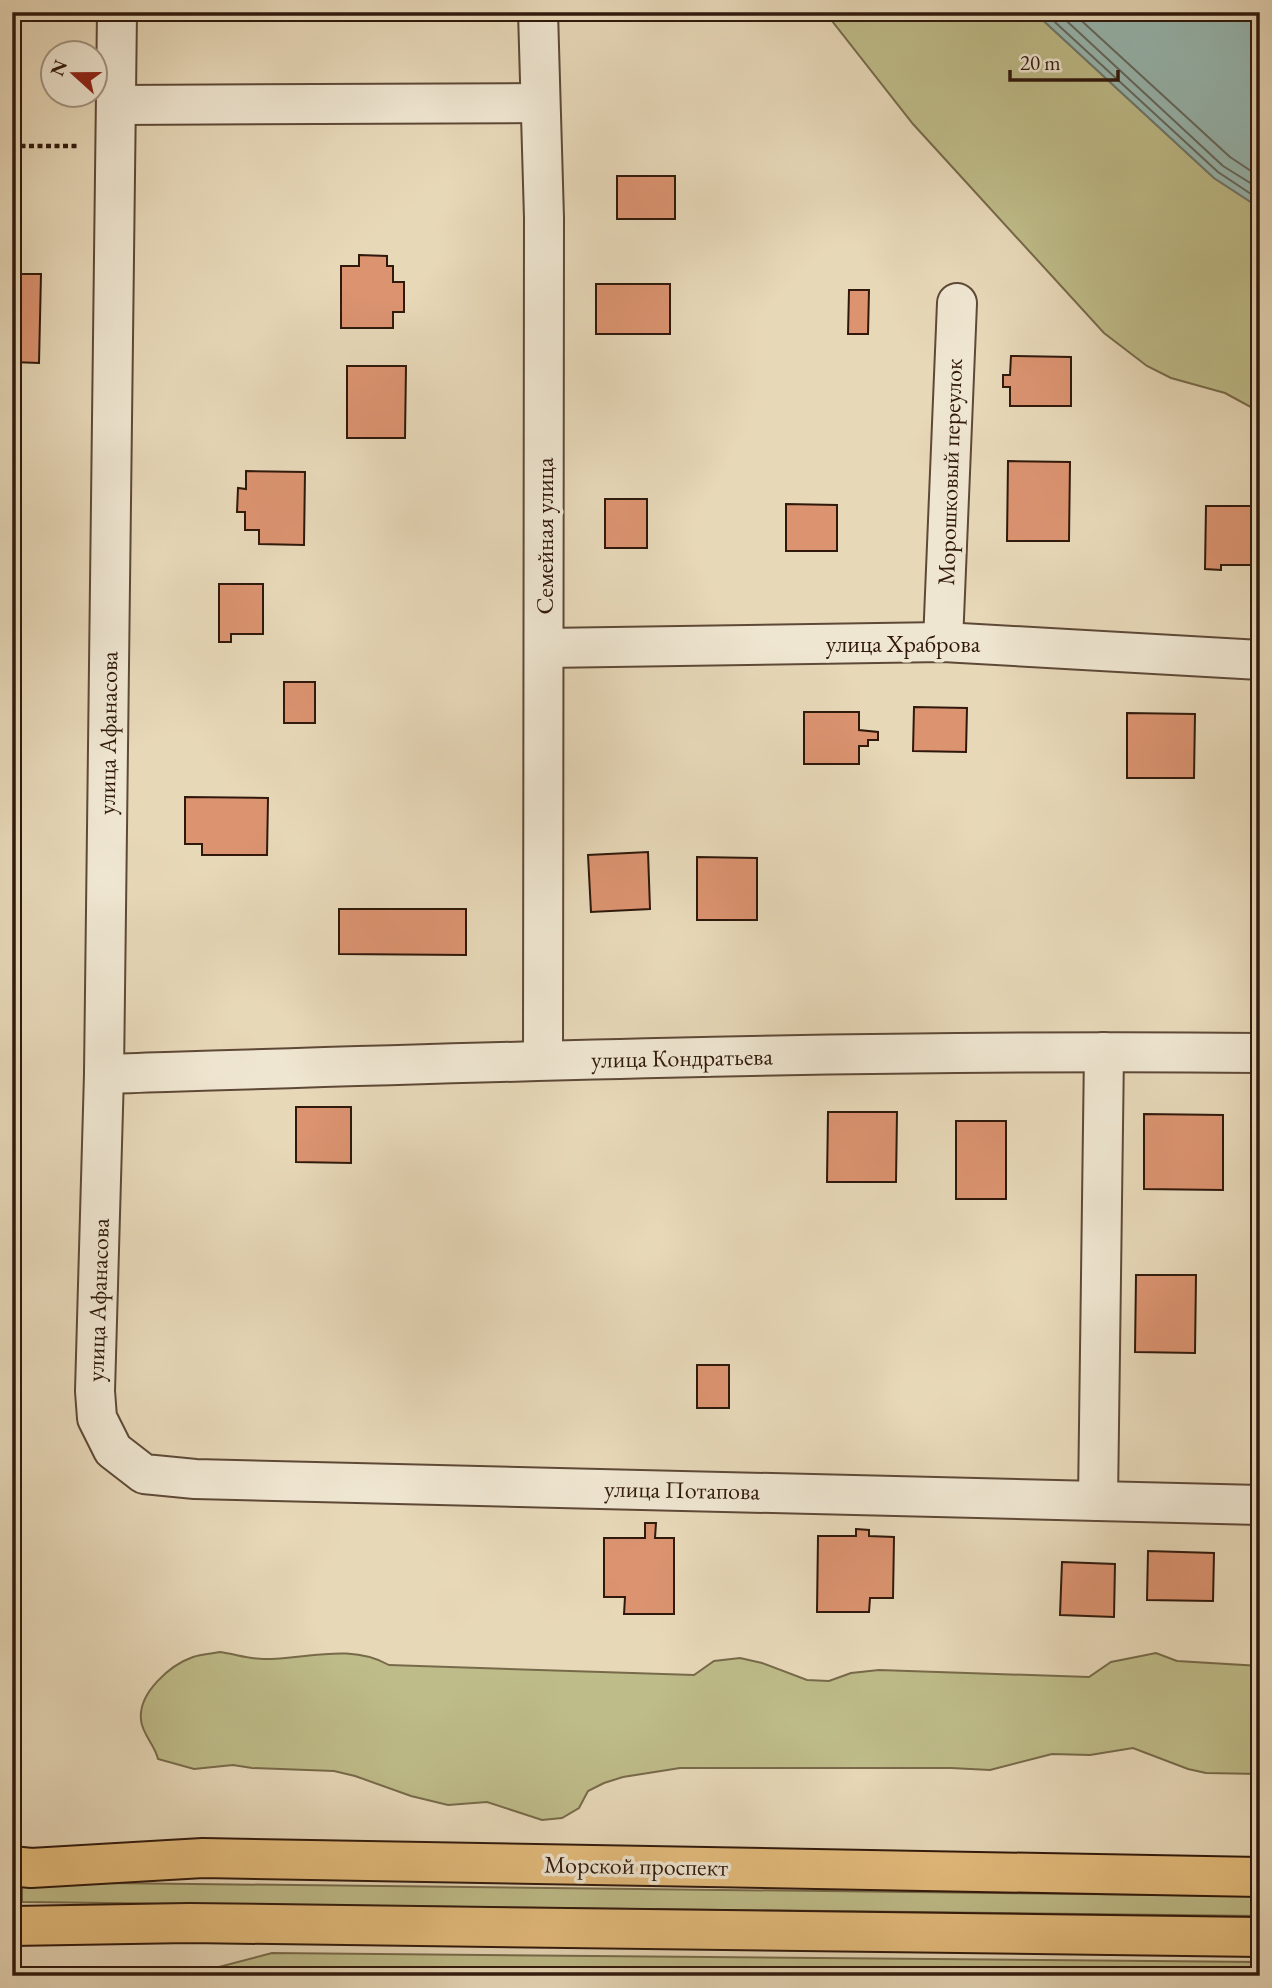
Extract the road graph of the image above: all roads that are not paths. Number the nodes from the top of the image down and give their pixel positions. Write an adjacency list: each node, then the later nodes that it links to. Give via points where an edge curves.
1 (117, 12): 4 (street, улица Афанасова)
2 (538, 12): 3 (street, Семейная улица)
3 (540, 103): 4 (street); 7 (street, Семейная улица)
4 (116, 106): 12 (street, улица Афанасова)
5 (957, 303): 6 (street, Морошковый переулок)
6 (943, 642): 7 (street, улица Храброва); 8 (street, улица Храброва)
7 (545, 648): 11 (street, Семейная улица)
8 (1260, 660)
9 (1104, 1052): 10 (street, улица Кондратьева); 11 (street, улица Кондратьева); 14 (street)
10 (1260, 1054)
11 (543, 1060): 12 (street, улица Кондратьева)
12 (104, 1074): 13 (street, улица Афанасова, via 95,1391 97,1418)
13 (113, 1450): 14 (street, улица Потапова, via 144,1474 195,1479)
14 (1098, 1501): 15 (street, улица Потапова)
15 (1260, 1505)
16 (12, 1866): 17 (main road, Морской проспект, via 203,1858)
17 (1260, 1877)
18 (12, 1926): 19 (main road, via 189,1923)
19 (1260, 1937)

